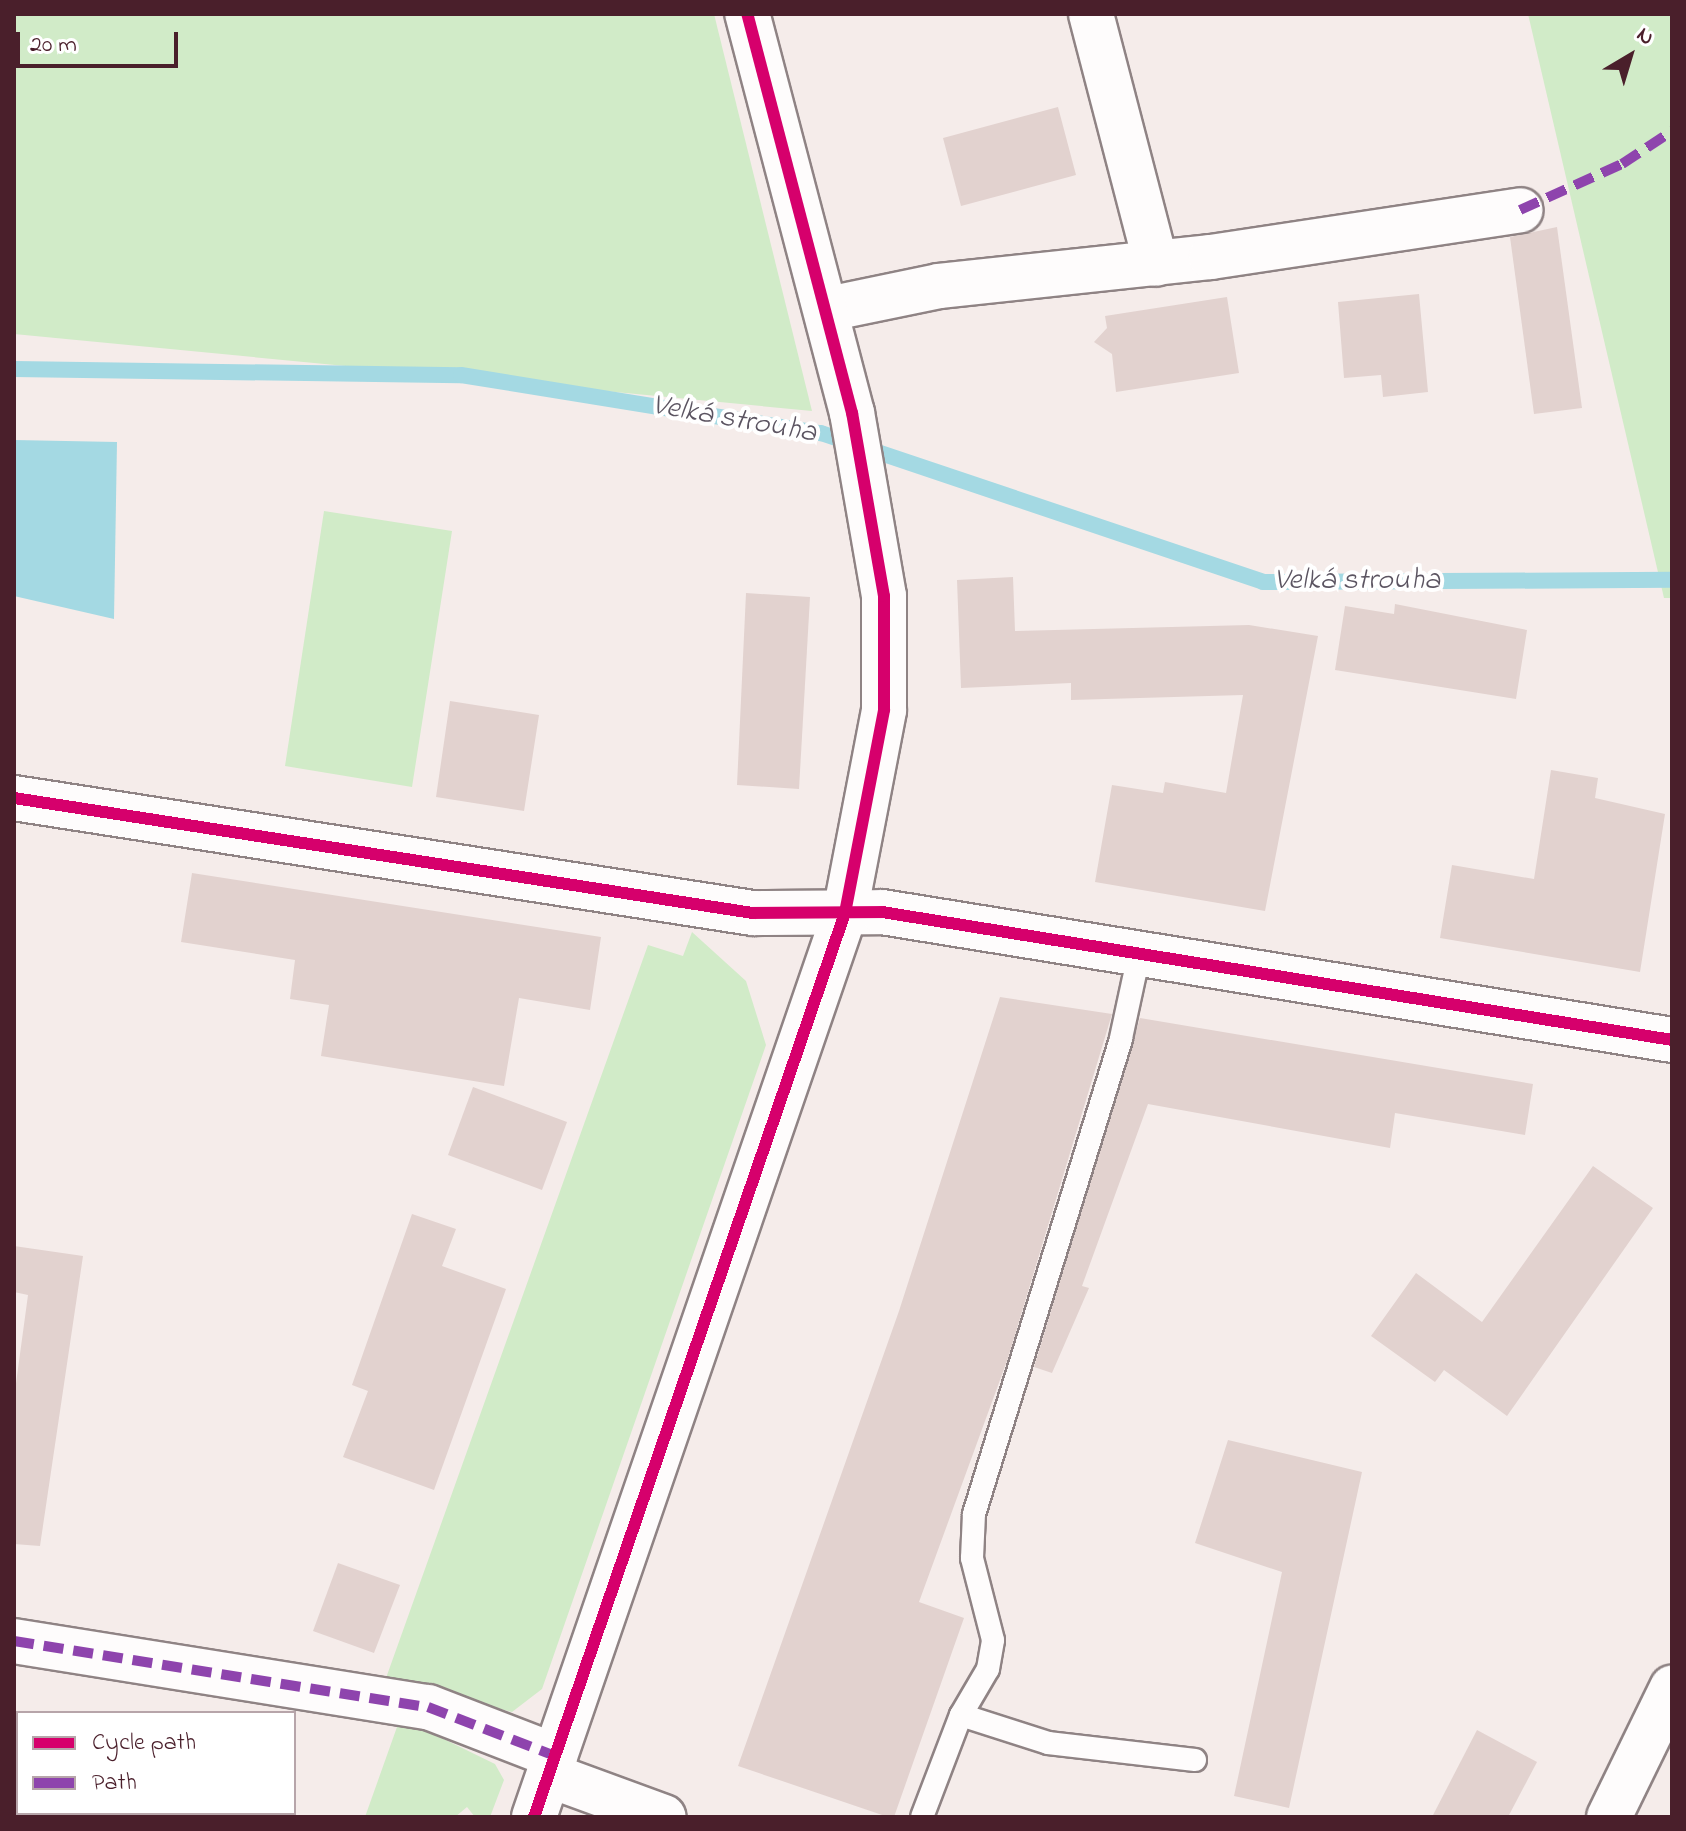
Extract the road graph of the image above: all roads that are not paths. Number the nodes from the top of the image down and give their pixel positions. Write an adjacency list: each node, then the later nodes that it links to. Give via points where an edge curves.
1 (747, 14): 5 (street)
2 (1091, 14): 4 (street)
3 (1520, 210): 4 (street)
4 (1156, 264): 5 (street, via 939,286)
5 (828, 309): 7 (street, via 884,596 885,696 874,784)
6 (14, 798): 7 (street, via 753,913)
7 (845, 913): 8 (street, via 882,912); 14 (street)
8 (1139, 955): 9 (street); 12 (lane, via 1121,1038 974,1514 972,1558 993,1640 988,1669)
9 (1672, 1040)
10 (14, 1641): 14 (street, via 414,1704)
11 (1672, 1688): 18 (street)
12 (961, 1715): 13 (lane, via 1048,1743); 17 (lane)
13 (1195, 1760)
14 (552, 1766): 15 (street); 16 (street)
15 (534, 1817)
16 (664, 1817)
17 (922, 1817)
18 (1609, 1817)

